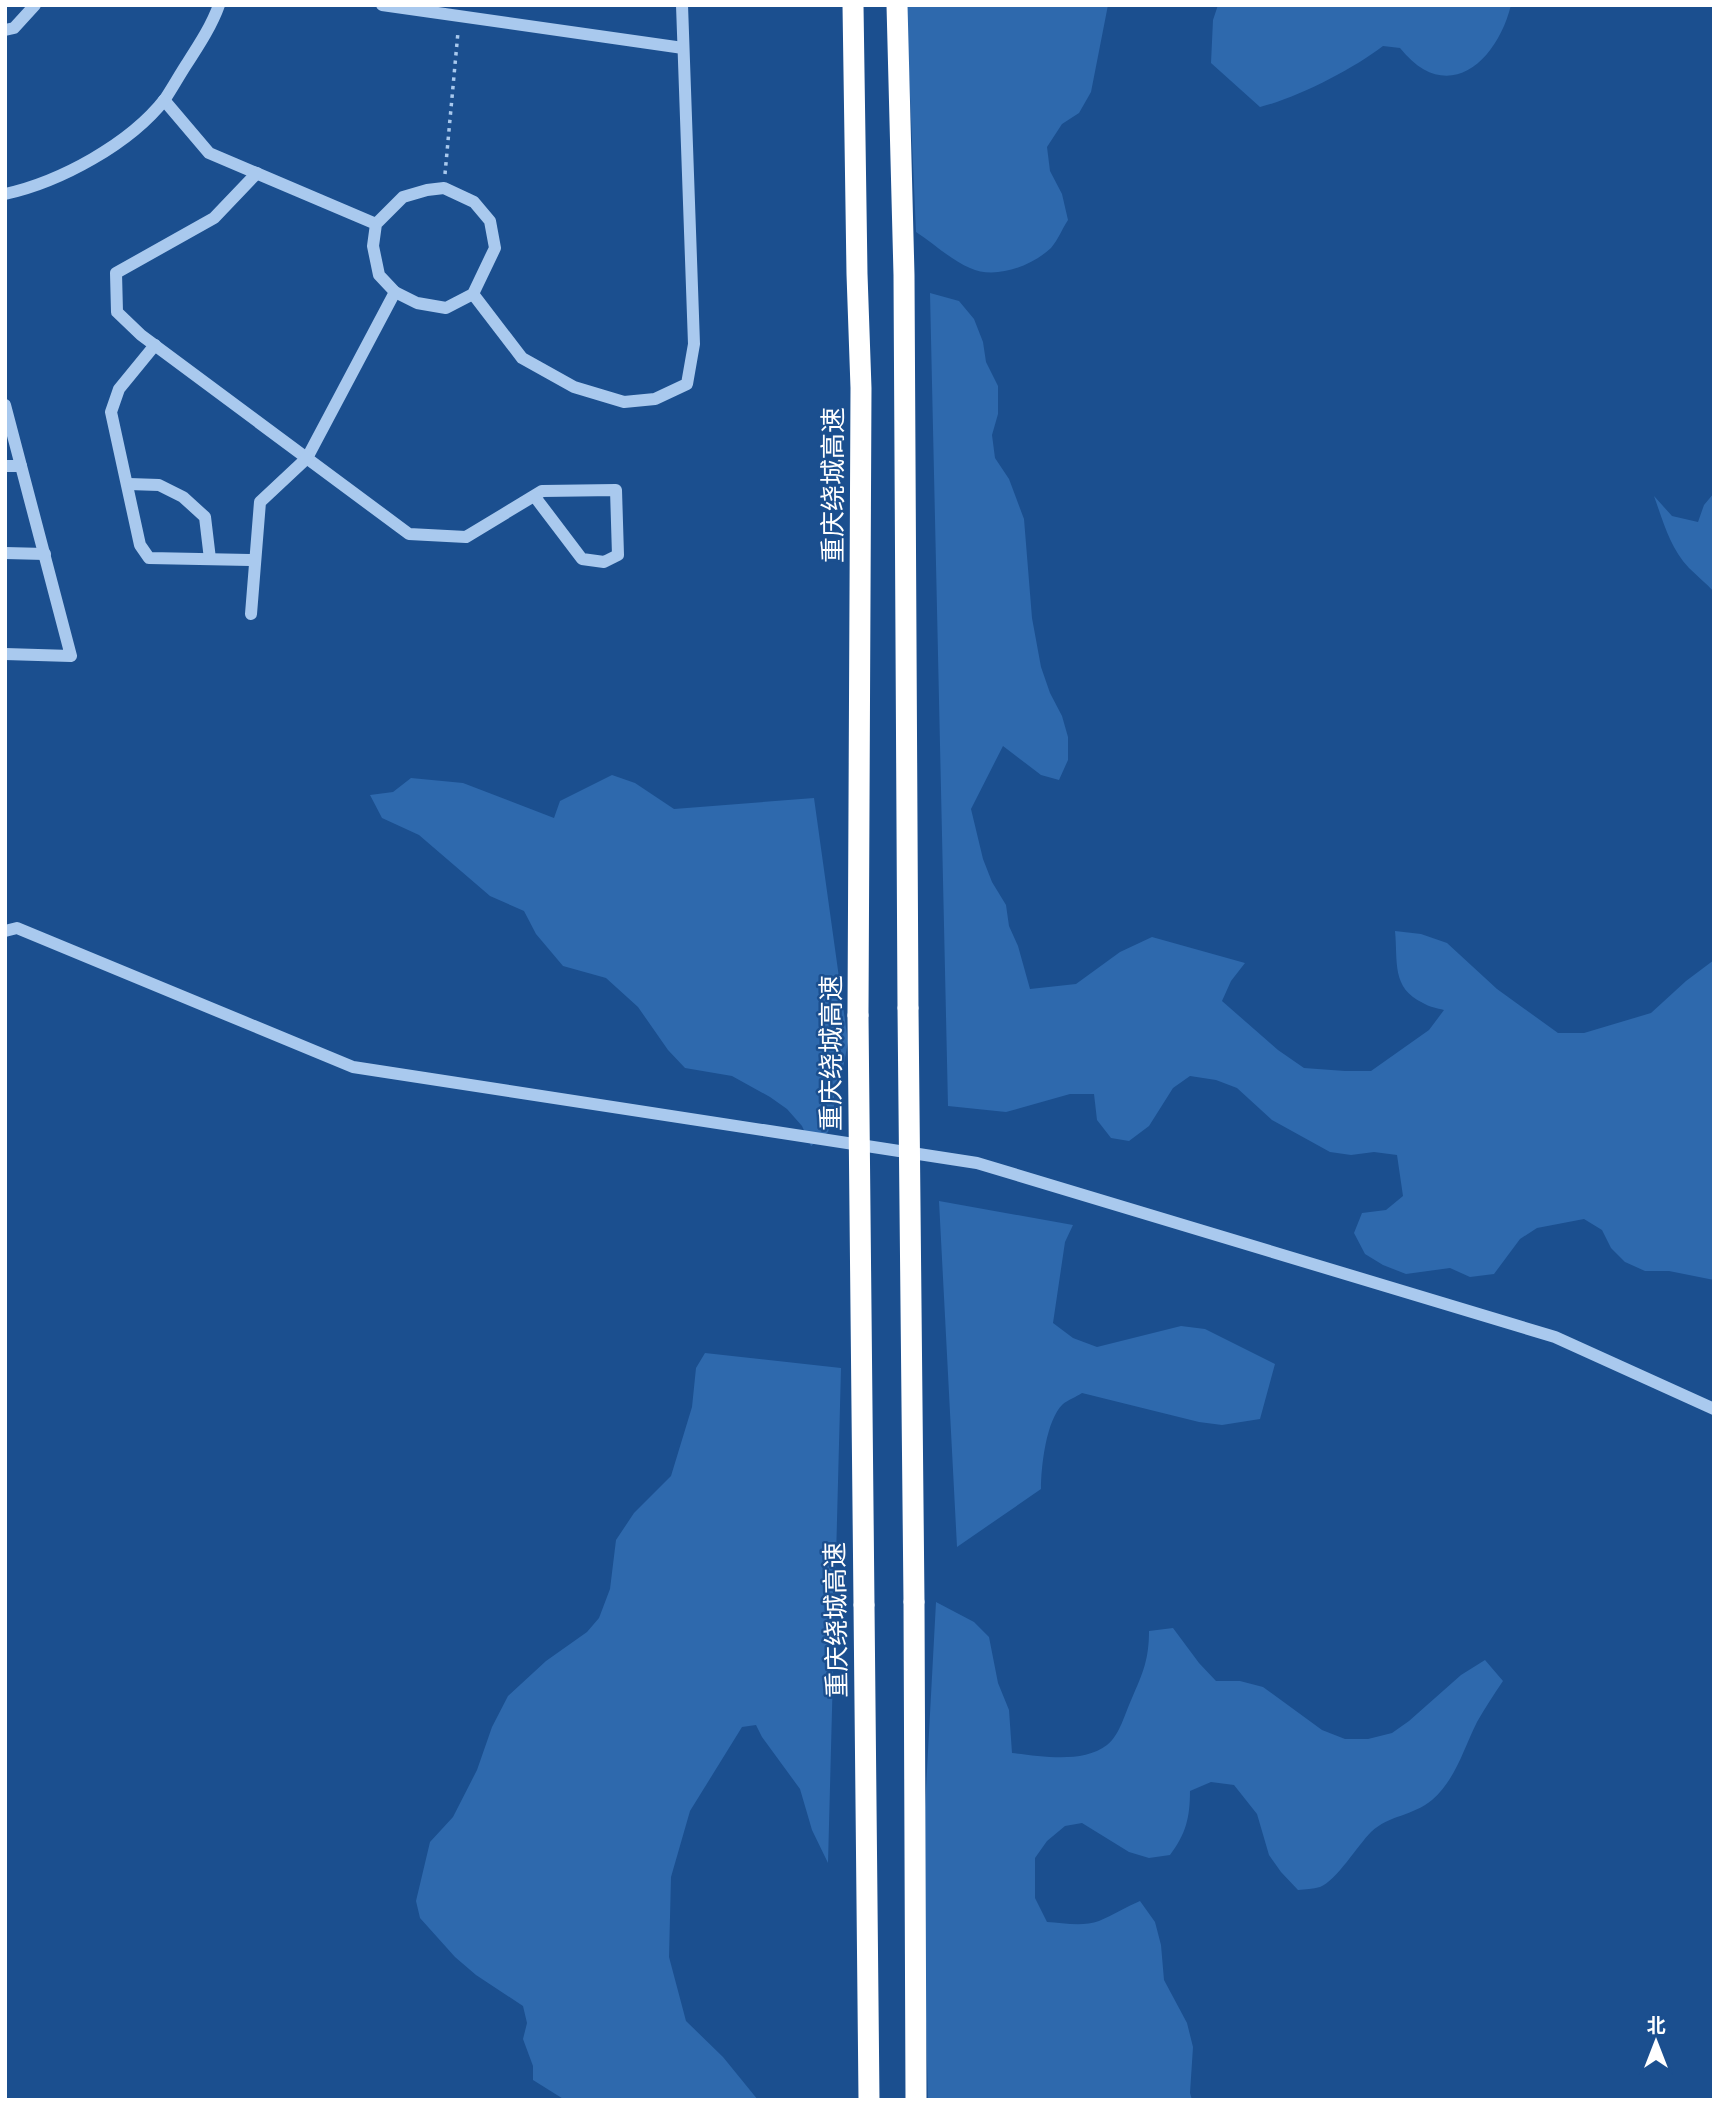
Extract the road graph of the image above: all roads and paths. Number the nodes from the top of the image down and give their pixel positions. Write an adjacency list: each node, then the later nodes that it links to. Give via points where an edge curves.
1 (34, 5): 7 (street, via 14,28)
2 (219, 5): 10 (street)
3 (382, 5): 9 (street)
4 (682, 5): 9 (street)
5 (853, 5): 32 (highway, 重庆绕城高速, bridge, via 861,388 858,1015)
6 (897, 5): 33 (highway, bridge, via 904,275)
7 (5, 30)
8 (458, 31): 12 (path)
9 (683, 48): 16 (street, via 694,344 687,384 655,399 624,402 574,387 522,358)
10 (164, 100): 11 (street, via 209,153); 13 (street, via 130,133 95,156 51,181)
11 (257, 173): 14 (street); 17 (street, via 214,218 116,273 117,312)
12 (444, 188): 14 (street, via 403,197); 16 (street, via 474,202 490,221 495,248)
13 (5, 194)
14 (376, 224): 15 (street, via 373,246 379,275)
15 (395, 292): 16 (street, via 417,303 446,308); 19 (street)
16 (473, 294)
17 (155, 345): 19 (street); 26 (street, via 119,389 111,412 140,545 149,558)
18 (5, 405): 21 (street)
19 (307, 458): 23 (street, via 409,534 466,537); 28 (street, via 260,502)
20 (5, 466): 21 (street)
21 (22, 466): 25 (street)
22 (130, 484): 26 (street, via 159,485 205,517)
23 (535, 497): 23 (street, via 542,491 616,490 618,555 604,562 582,559)
24 (5, 553): 25 (street)
25 (45, 554): 29 (street, via 71,656)
26 (210, 559): 27 (street)
27 (250, 560)
28 (251, 614)
29 (5, 654)
30 (5, 931): 31 (street, via 17,928 353,1067 977,1163 1555,1337)
31 (1714, 1409)
32 (869, 2100)
33 (916, 2100)

